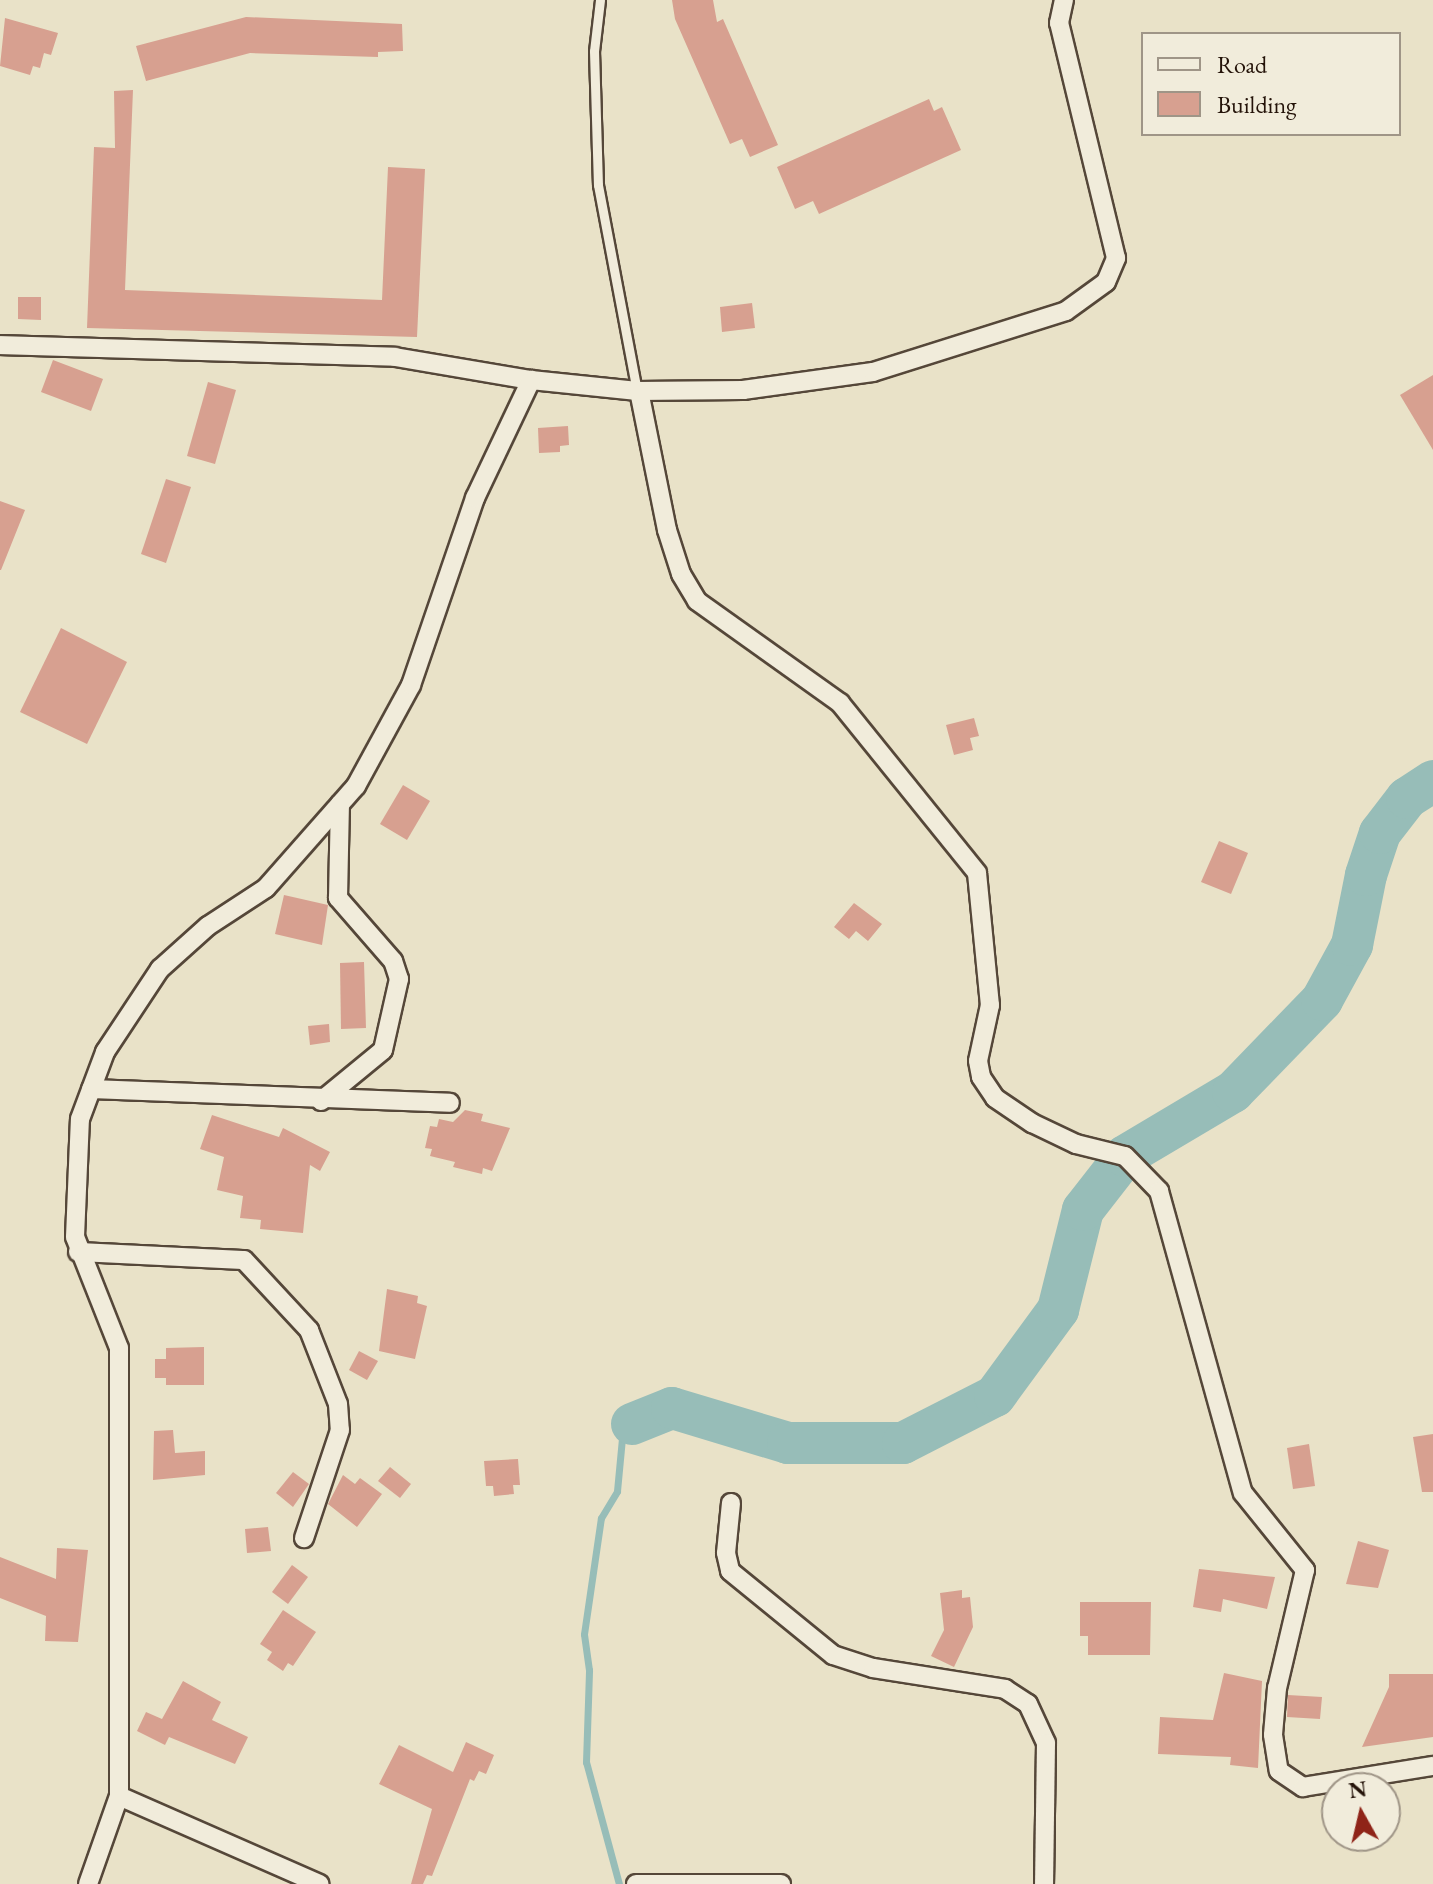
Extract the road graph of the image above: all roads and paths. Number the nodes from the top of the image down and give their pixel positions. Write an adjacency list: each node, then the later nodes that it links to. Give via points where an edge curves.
1 (600, 0): 5 (lane, via 594,51 598,185)
2 (1059, 1): 5 (street, via 1059,23 1116,258 1106,282 1066,311 873,372 743,390)
3 (0, 345): 4 (street, via 395,357)
4 (531, 380): 5 (street); 6 (street, via 475,498 411,685 356,786)
5 (638, 391): 13 (street, via 667,530 681,574 697,601 840,703 977,873 990,1005 978,1061 981,1077 995,1098 1032,1123 1076,1144 1125,1156 1159,1191 1243,1493 1305,1570 1277,1688 1273,1735 1279,1771 1303,1787)
6 (340, 804): 7 (street, via 266,888 208,926 160,969 122,1020); 8 (street, via 338,898 393,961 399,979 383,1050)
7 (91, 1089): 8 (street); 10 (street, via 79,1132 73,1220)
8 (321, 1101): 9 (street)
9 (450, 1103)
10 (78, 1252): 12 (street, via 244,1260 309,1330 338,1404 340,1430); 14 (street, via 119,1348)
11 (731, 1503): 19 (street, via 726,1553 730,1571 833,1655 873,1668 1005,1689 1028,1704 1046,1743)
12 (304, 1538)
13 (1433, 1766)
14 (119, 1796): 15 (street); 16 (street)
15 (88, 1884)
16 (319, 1884)
17 (636, 1884): 18 (street)
18 (781, 1884)
19 (1044, 1884)

